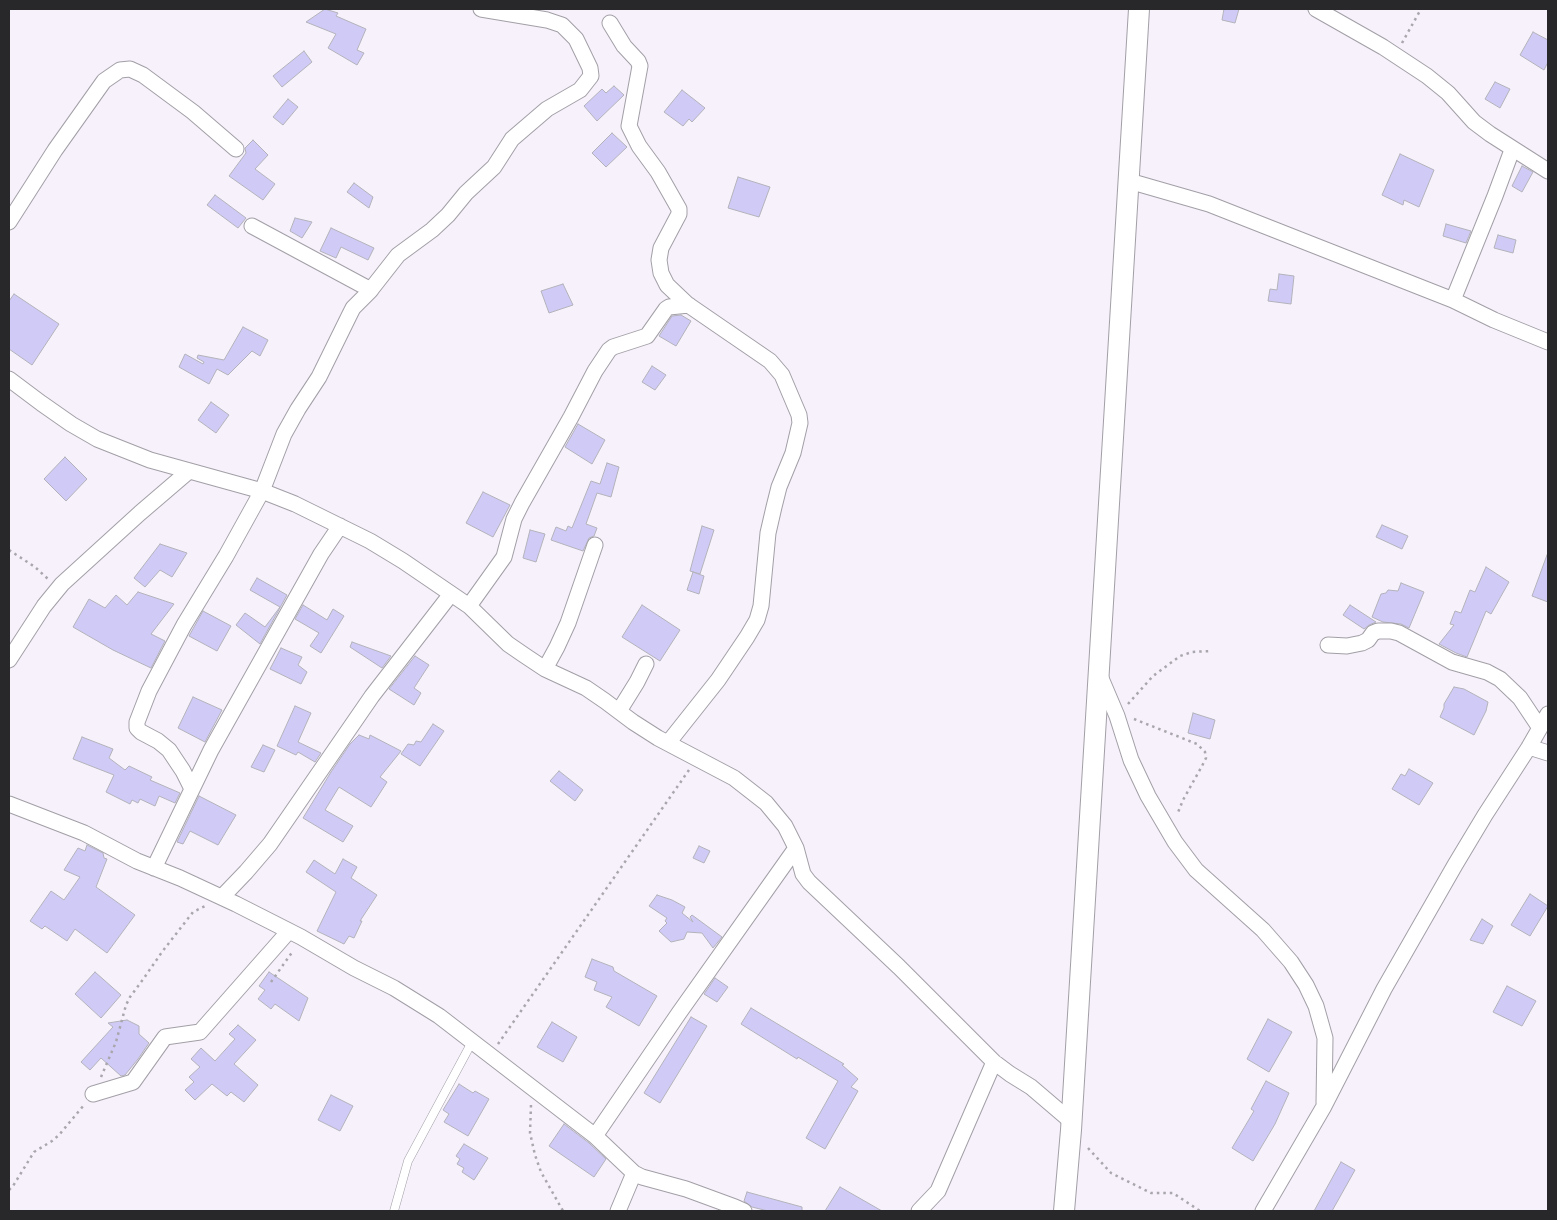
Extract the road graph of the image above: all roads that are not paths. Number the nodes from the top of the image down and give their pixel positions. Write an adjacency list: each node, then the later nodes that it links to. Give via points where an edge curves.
1 (481, 9): 11 (street, via 562,25 576,39 591,76 580,90 547,109 512,139 494,167 432,230 398,255)
2 (1139, 9): 8 (street)
3 (1316, 9): 6 (street, via 1436,83 1474,122)
4 (610, 23): 13 (street, via 640,64 629,126 679,209 661,248 661,273 667,285)
5 (236, 149): 9 (street, via 143,75 130,69 120,70 104,81)
6 (1512, 150): 7 (street); 12 (street)
7 (1548, 171)
8 (1129, 180): 12 (street, via 1209,204); 26 (street)
9 (9, 222)
10 (252, 226): 11 (street)
11 (371, 290): 17 (street, via 353,308 319,377 284,434)
12 (1453, 300): 14 (street)
13 (690, 305): 21 (street, via 666,309 647,336 608,350 514,519 504,558); 30 (street, via 770,361 782,375 800,423 768,533 757,620 718,680)
14 (1548, 342)
15 (9, 379): 16 (street, via 97,439)
16 (189, 471): 17 (street); 23 (street, via 58,589)
17 (262, 491): 18 (street); 33 (street, via 184,625 149,691 136,725 140,732 169,750)
18 (340, 526): 20 (street, via 370,541); 33 (street, via 320,554 280,625)
19 (595, 545): 25 (street, via 568,623)
20 (451, 594): 21 (street); 37 (street, via 372,696 270,844)
21 (469, 606): 25 (street, via 508,644)
22 (1328, 645): 29 (street, via 1362,643 1378,631 1399,633 1452,662 1500,679 1520,698)
23 (9, 660)
24 (646, 664): 27 (street)
25 (545, 668): 27 (street, via 586,688)
26 (1099, 672): 42 (street, via 1118,714 1131,760 1170,833 1196,870 1263,930 1306,985 1325,1038); 43 (street)
27 (619, 711): 30 (street)
28 (1548, 714): 29 (street)
29 (1540, 728): 31 (street)
30 (668, 744): 35 (street, via 734,778 766,803 785,826)
31 (1529, 748): 32 (street); 42 (street, via 1454,865 1384,989)
32 (1548, 753)
33 (192, 789): 36 (street)
34 (9, 804): 36 (street, via 84,833)
35 (796, 848): 40 (street, via 803,874 809,882); 44 (street)
36 (154, 868): 37 (street)
37 (222, 897): 38 (street)
38 (295, 934): 39 (street, via 394,988 439,1016); 41 (street, via 200,1032 166,1037 133,1082)
39 (472, 1042): 44 (street); 46 (lane, via 408,1161)
40 (994, 1062): 43 (street, via 1032,1088); 49 (street, via 938,1191)
41 (93, 1094)
42 (1323, 1108): 51 (street)
43 (1072, 1126): 50 (street)
44 (595, 1136): 45 (street)
45 (634, 1173): 47 (street); 48 (street)
46 (394, 1211)
47 (618, 1211)
48 (744, 1211)
49 (919, 1211)
50 (1064, 1211)
51 (1263, 1211)

